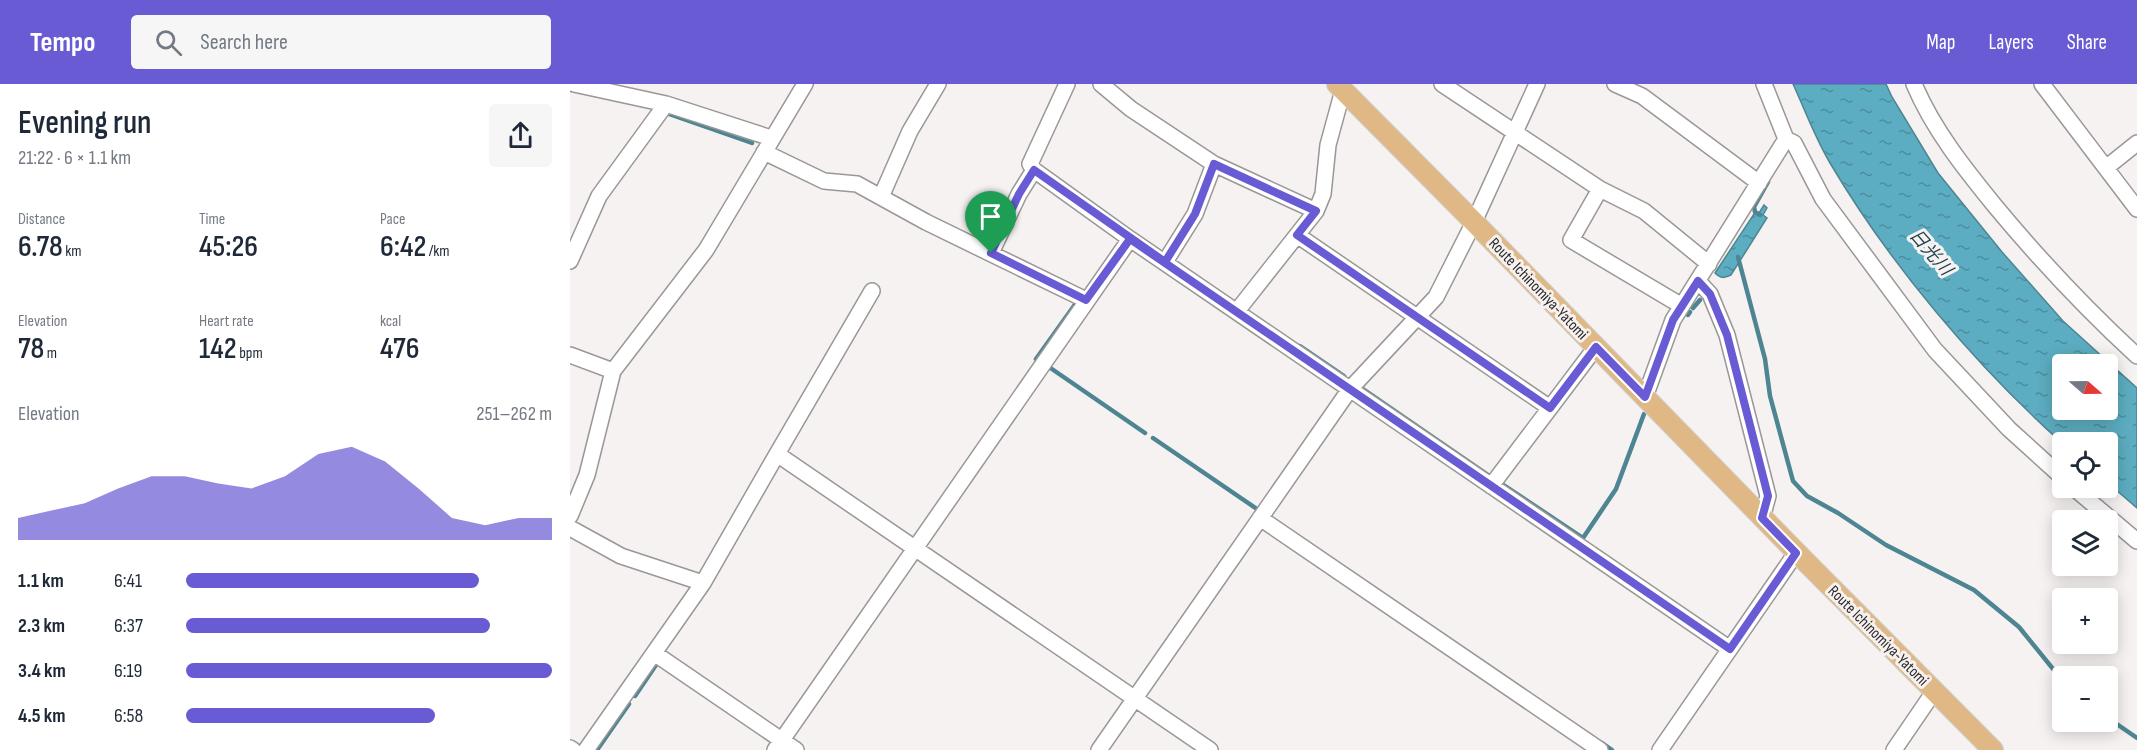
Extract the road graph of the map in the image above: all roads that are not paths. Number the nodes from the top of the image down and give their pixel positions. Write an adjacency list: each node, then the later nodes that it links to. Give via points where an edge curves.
1 (574, 84): 14 (street)
2 (805, 84): 18 (street)
3 (938, 84): 24 (street, via 910,131)
4 (1067, 84): 21 (street, via 1030,164)
5 (1101, 84): 19 (street, via 1131,110)
6 (1442, 84): 15 (street)
7 (1537, 84): 15 (street)
8 (1615, 84): 13 (street)
9 (1764, 84): 16 (street)
10 (1914, 84): 42 (street, via 1945,141 1992,202 2088,310)
11 (2042, 84): 25 (street)
12 (1340, 87): 26 (street, via 1323,194); 27 (main road, Route Ichinomiya-Yatomi)
13 (1644, 90): 22 (street)
14 (666, 104): 18 (street); 30 (street, via 599,196)
15 (1514, 133): 23 (street); 27 (street)
16 (1786, 140): 22 (street); 48 (street, via 1794,143 1823,199 1935,350 2009,429)
17 (2137, 143): 20 (street)
18 (767, 145): 24 (street, via 824,181 857,184); 43 (street, via 706,250)
19 (1214, 164): 26 (street); 32 (street, via 1195,214)
20 (2111, 164)
21 (1034, 170): 29 (street); 31 (street)
22 (1759, 183): 33 (street)
23 (1600, 189): 33 (street, via 1644,211); 37 (street, via 1571,240)
24 (881, 197): 31 (street)
25 (2137, 209)
26 (1316, 211): 28 (street)
27 (1474, 222): 39 (street, via 1436,297); 40 (main road, Route Ichinomiya-Yatomi)
28 (1297, 235): 38 (street); 39 (street)
29 (1130, 239): 32 (street); 36 (street)
30 (572, 252)
31 (991, 253): 36 (street)
32 (1165, 262): 38 (street)
33 (1709, 264): 34 (street)
34 (1698, 281): 37 (street); 53 (street, via 1710,294 1727,335 1768,496)
35 (872, 291): 47 (street)
36 (1086, 300): 56 (street)
37 (1682, 306): 45 (street, via 1673,320)
38 (1237, 311): 44 (street)
39 (1418, 317): 44 (street); 46 (street)
40 (1596, 347): 45 (main road, Route Ichinomiya-Yatomi); 46 (street)
41 (570, 355): 43 (street)
42 (2137, 356)
43 (613, 371): 51 (street, via 587,475)
44 (1350, 389): 49 (street); 52 (street)
45 (1645, 397): 53 (main road, Route Ichinomiya-Yatomi)
46 (1550, 408): 49 (street)
47 (777, 454): 56 (street); 58 (street)
48 (2052, 468)
49 (1491, 486): 59 (street)
50 (2086, 498): 55 (street)
51 (570, 516)
52 (1260, 518): 62 (street); 68 (street)
53 (1762, 518): 57 (main road, Route Ichinomiya-Yatomi)
54 (570, 528): 58 (street, via 621,556)
55 (2137, 541)
56 (915, 549): 62 (street); 63 (street)
57 (1796, 553): 59 (street); 61 (main road, Route Ichinomiya-Yatomi)
58 (703, 583): 60 (street)
59 (1730, 649): 69 (street)
60 (654, 653): 63 (street); 64 (street)
61 (1935, 690): 70 (street); 71 (main road, Route Ichinomiya-Yatomi)
62 (1135, 699): 66 (street); 67 (street)
63 (779, 745): 65 (street)
64 (586, 750)
65 (796, 750)
66 (1099, 750)
67 (1210, 750)
68 (1600, 750)
69 (1660, 750)
70 (1893, 750)
71 (1993, 750)

